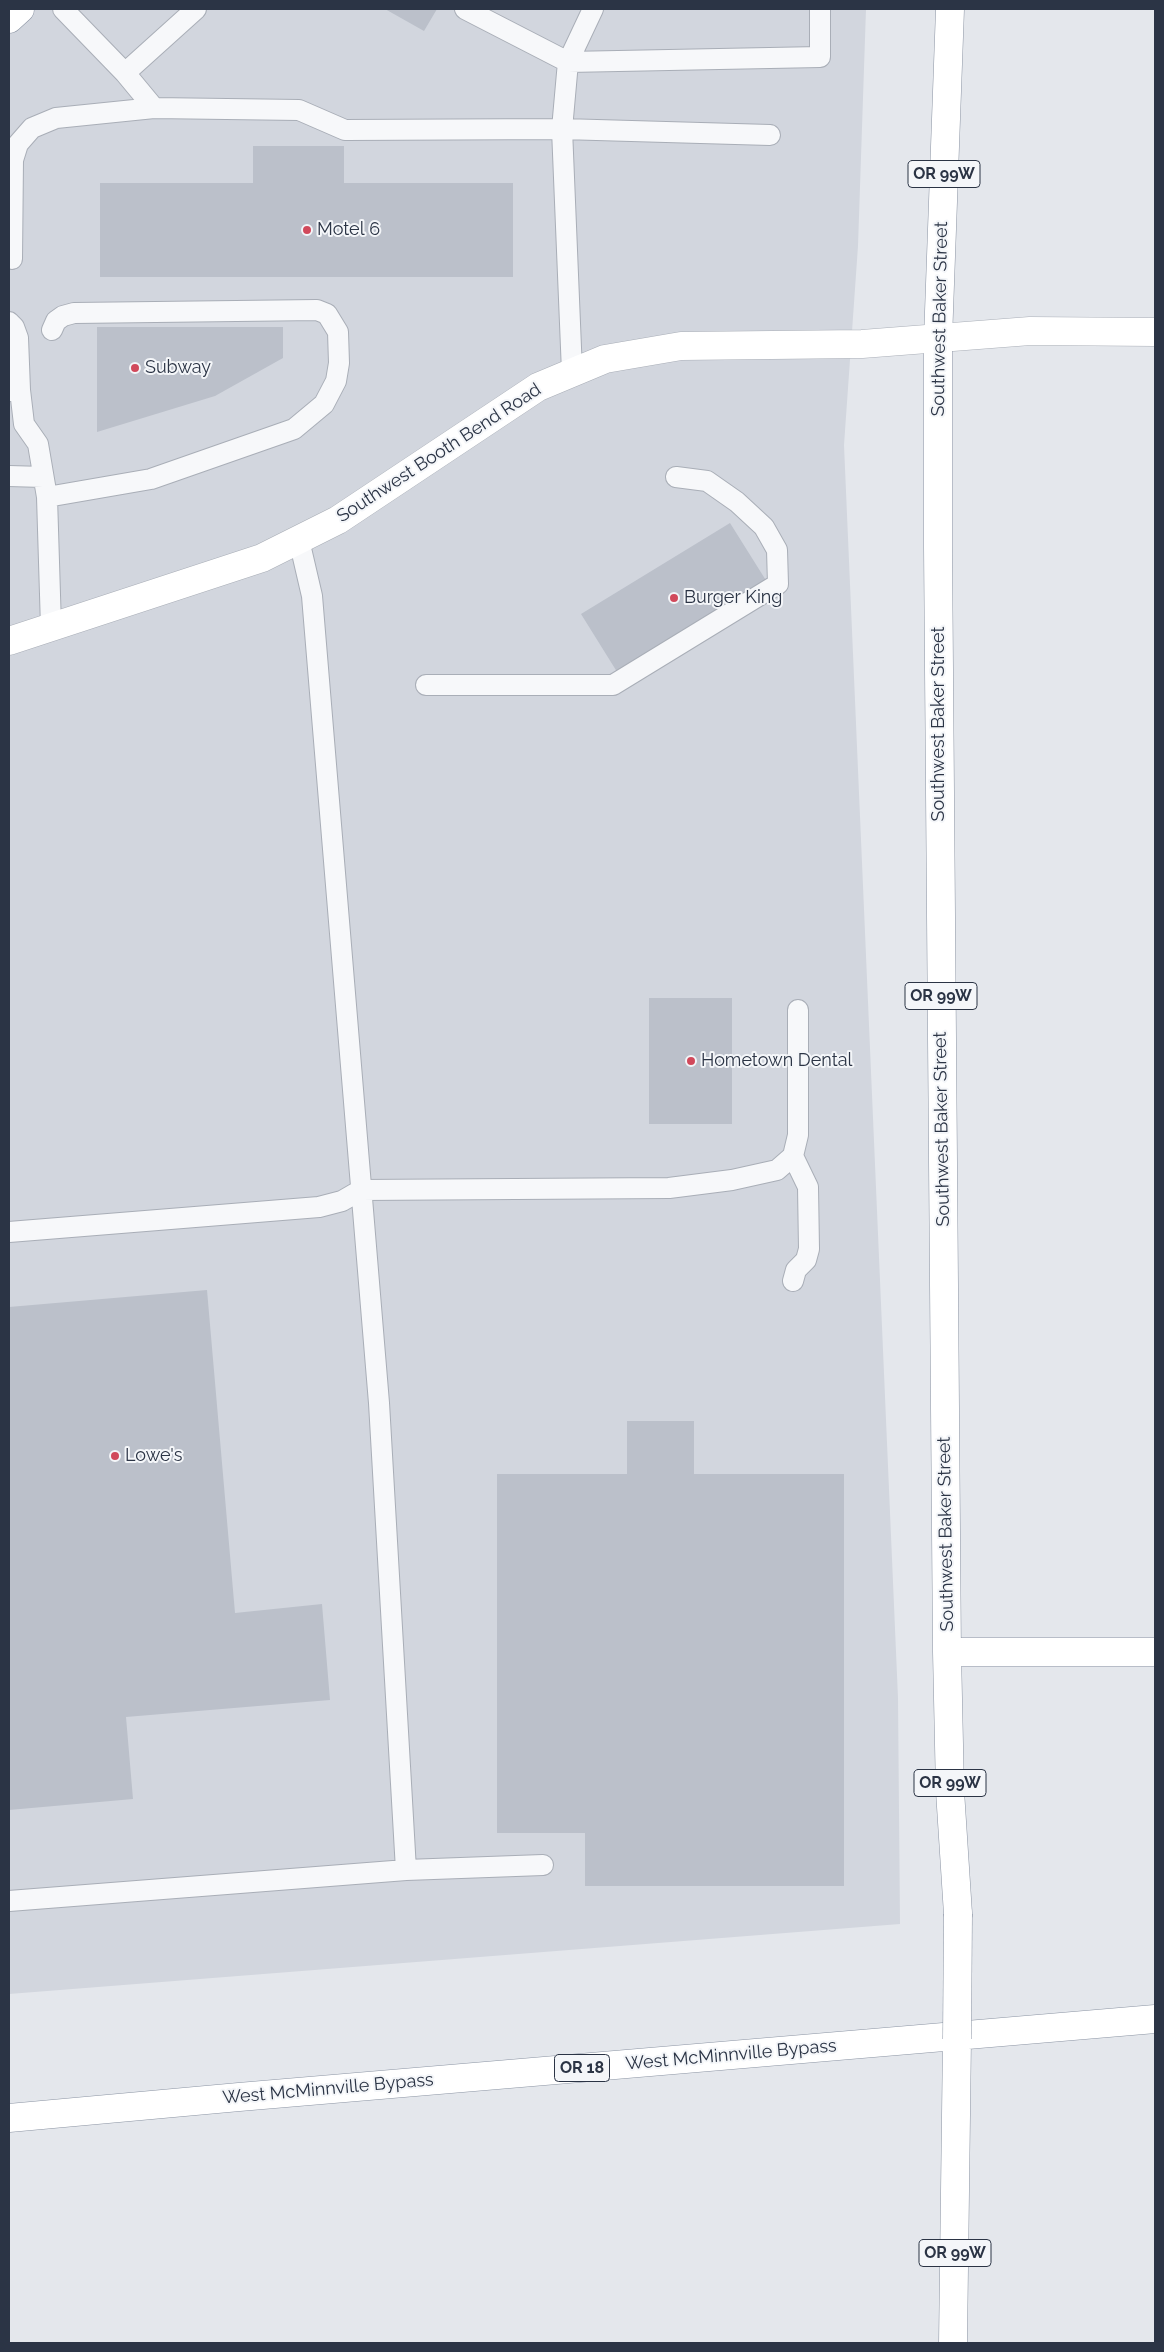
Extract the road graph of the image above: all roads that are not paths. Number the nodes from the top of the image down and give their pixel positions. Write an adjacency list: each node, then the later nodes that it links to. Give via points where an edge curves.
1 (20, 9): 8 (main road)
2 (62, 9): 10 (lane)
3 (196, 9): 10 (lane)
4 (465, 9): 9 (lane)
5 (593, 9): 9 (lane)
6 (820, 9): 9 (lane, via 820,57)
7 (950, 9): 18 (main road, Southwest Baker Street / OR 99W)
8 (9, 19)
9 (568, 62): 12 (lane)
10 (125, 73): 11 (lane)
11 (154, 108): 12 (lane, via 299,110 345,130); 14 (lane, via 56,118 32,128 18,144 13,160)
12 (562, 129): 13 (lane); 19 (lane)
13 (770, 135)
14 (12, 259)
15 (9, 322): 20 (lane, via 18,338)
16 (52, 330): 23 (lane, via 56,321 74,313 317,310 333,321 340,344 336,381 324,404 294,429 151,479)
17 (1155, 332): 18 (main road, Southwest Booth Bend Road, via 1030,331)
18 (938, 339): 19 (main road, Southwest Booth Bend Road, via 862,344 681,346 604,359); 33 (main road, Southwest Baker Street / OR 99W)
19 (572, 372): 24 (main road, Southwest Booth Bend Road, via 538,387 338,520)
20 (15, 390): 23 (lane, via 24,424 38,444)
21 (9, 476): 23 (lane)
22 (676, 477): 27 (lane, via 707,481 764,527 777,550 778,584 613,685)
23 (45, 487): 25 (lane)
24 (299, 540): 25 (main road, Southwest Booth Bend Road, via 262,558); 30 (lane, via 312,596)
25 (52, 628): 26 (main road, Southwest Booth Bend Road)
26 (9, 641)
27 (426, 685)
28 (798, 1010): 29 (lane, via 798,1136)
29 (793, 1156): 30 (lane, via 777,1170 669,1188); 32 (lane, via 808,1187 809,1249)
30 (361, 1190): 31 (lane, via 342,1201 318,1207); 36 (lane, via 379,1403)
31 (9, 1232)
32 (793, 1281)
33 (947, 1652): 34 (main road); 40 (main road, Southwest Baker Street / OR 99W, bridge, via 950,1792 958,1914)
34 (1155, 1652)
35 (543, 1865): 36 (lane)
36 (406, 1870): 37 (lane)
37 (9, 1901)
38 (1155, 2019): 39 (main road, West McMinnville Bypass / OR 18)
39 (9, 2118)
40 (953, 2343)

